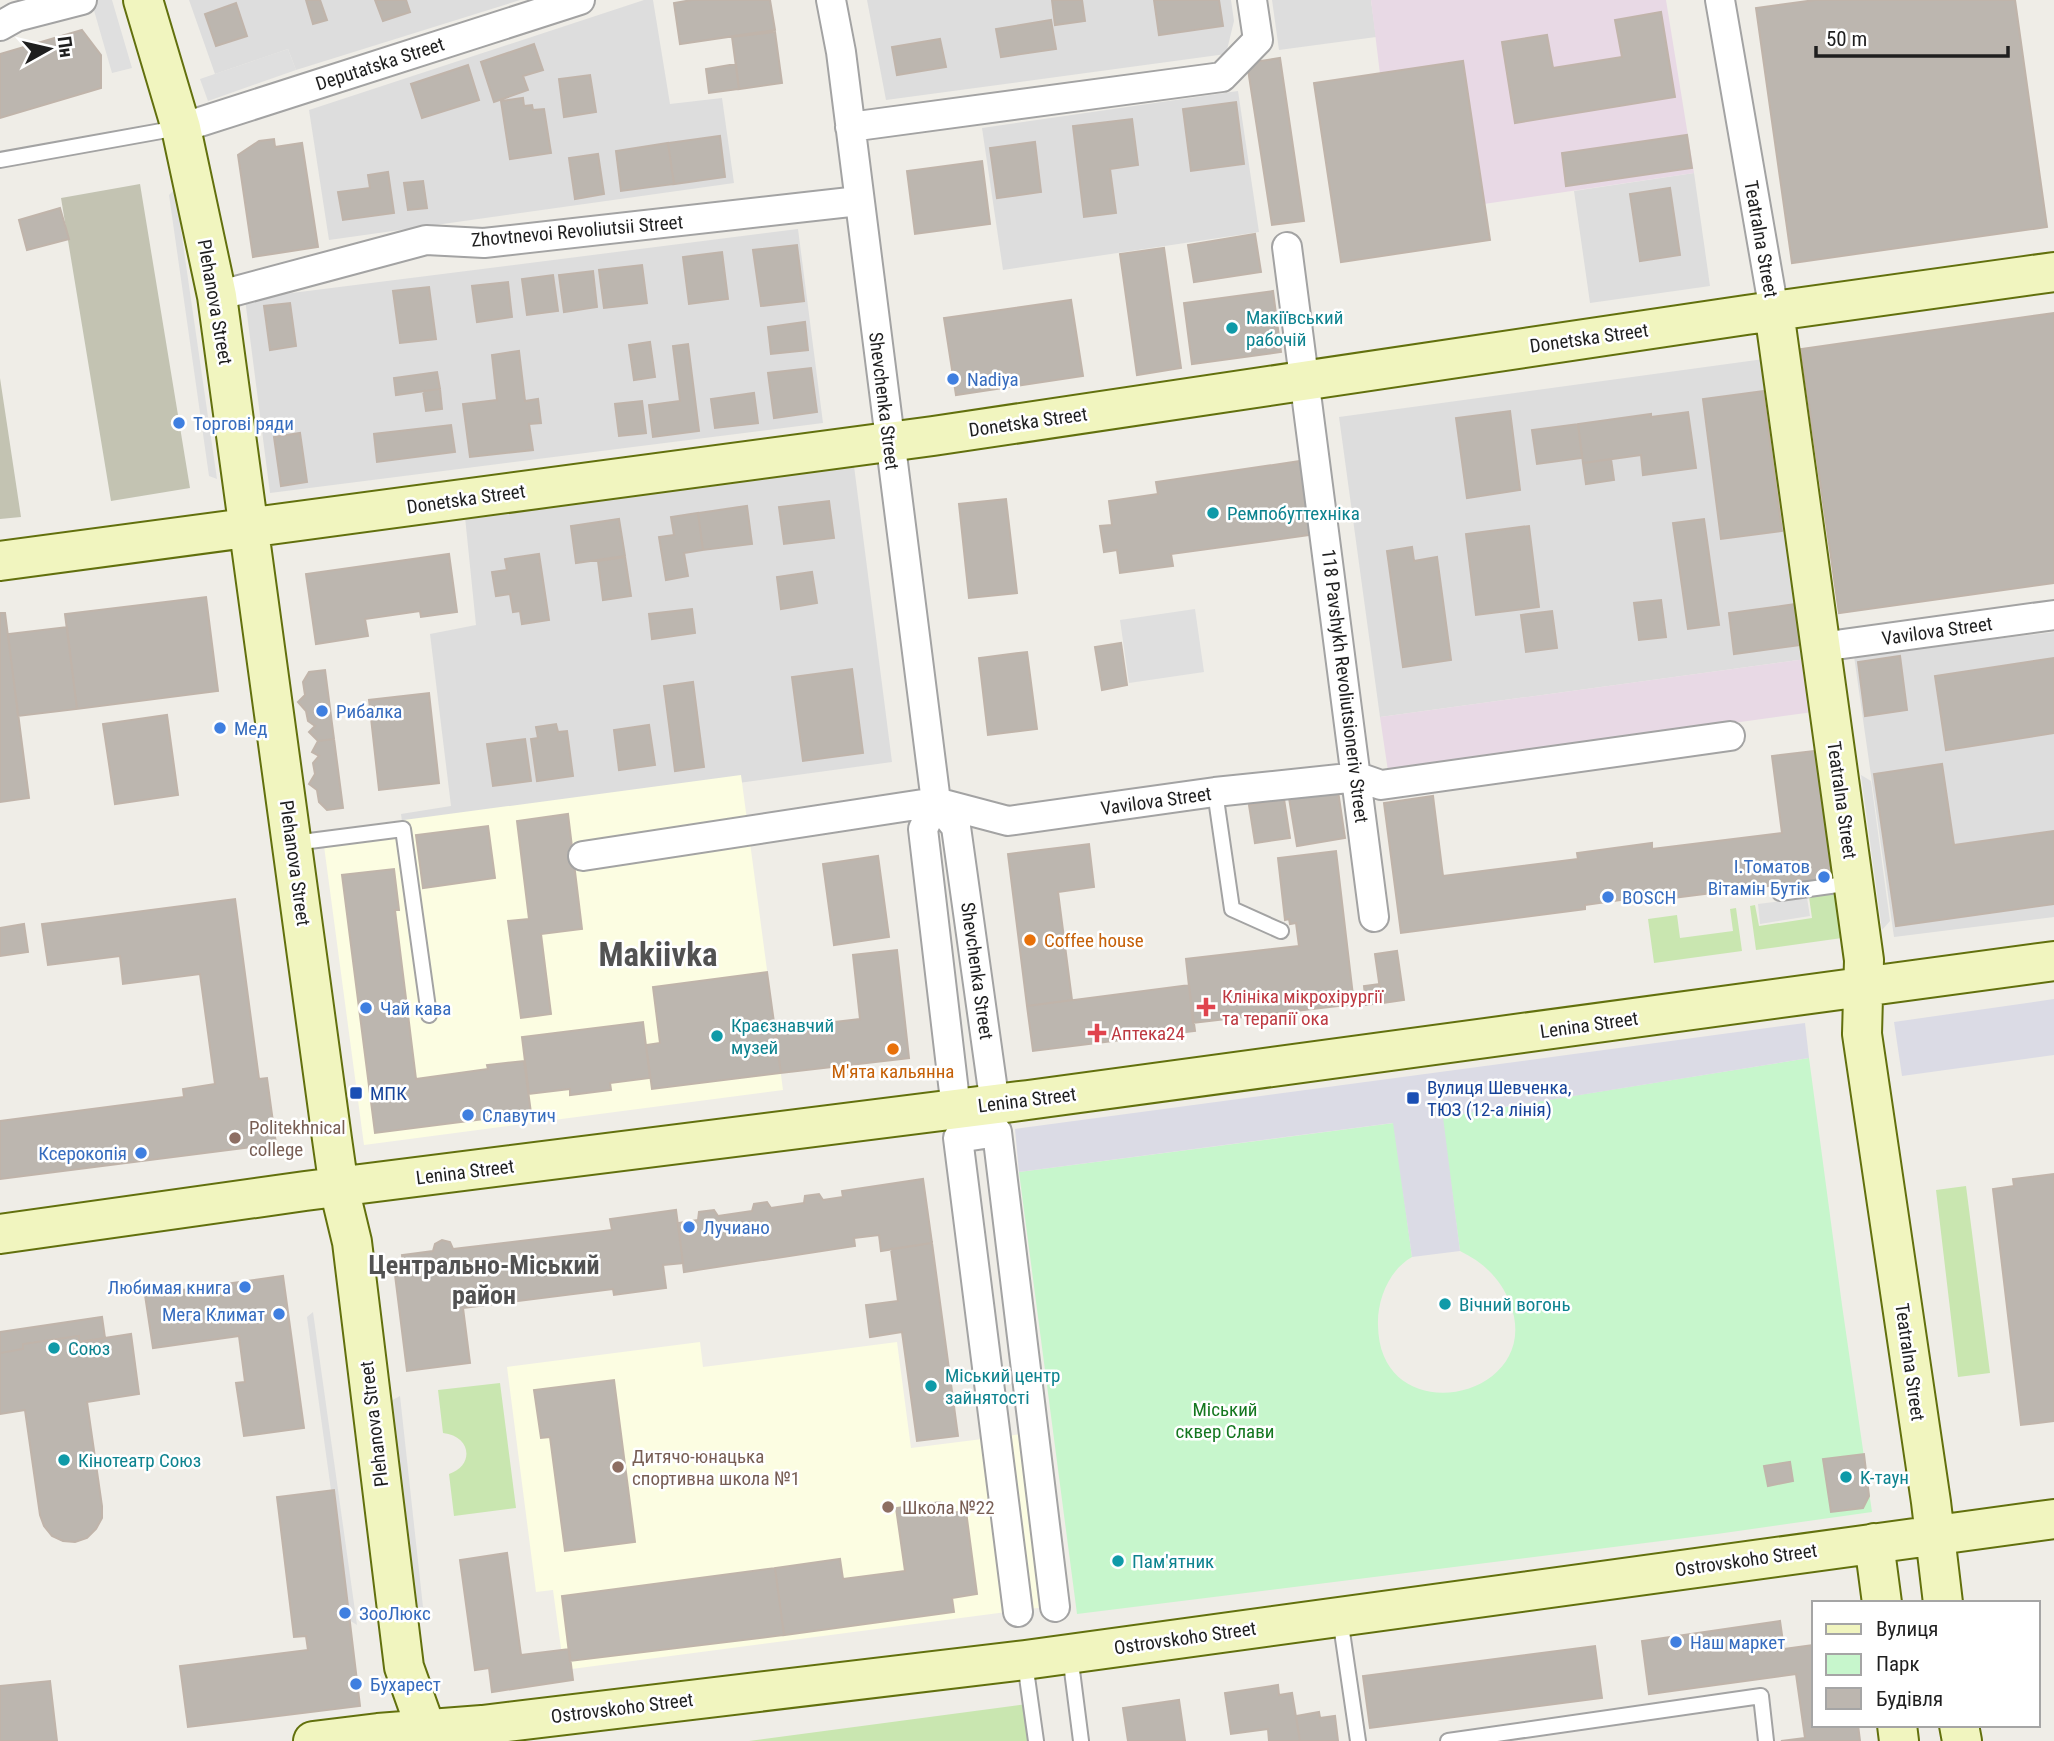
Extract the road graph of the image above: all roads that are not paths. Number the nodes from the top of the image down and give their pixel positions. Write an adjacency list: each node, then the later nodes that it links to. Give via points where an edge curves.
1 (82, 0): 7 (street)
2 (143, 0): 9 (street, Plehanova Street)
3 (580, 0): 9 (street, Deputatska Street)
4 (831, 0): 8 (street, Shevchenka Street)
5 (1252, 0): 8 (street, via 1258,40 1222,77)
6 (1720, 0): 15 (street, Teatralna Street)
7 (5, 15)
8 (850, 127): 11 (street, Shevchenka Street)
9 (181, 128): 10 (lane); 14 (street, Plehanova Street)
10 (0, 160)
11 (859, 201): 14 (street, Zhovtnevoi Revoliutsii Street, via 484,243 426,240); 17 (street, Shevchenka Street)
12 (1287, 247): 16 (street, 118 Pavshykh Revoliutsioneriv Street)
13 (2054, 272): 15 (street, Donetska Street)
14 (217, 296): 18 (street, Plehanova Street)
15 (1774, 311): 16 (street, Donetska Street); 21 (street, Teatralna Street)
16 (1305, 381): 17 (street, Donetska Street); 23 (street, 118 Pavshykh Revoliutsioneriv Street)
17 (889, 442): 18 (street, Donetska Street); 25 (street, Shevchenka Street)
18 (250, 529): 19 (street, Donetska Street); 26 (street, Plehanova Street)
19 (0, 561)
20 (2054, 615): 21 (street, Vavilova Street)
21 (1821, 647): 28 (street, Teatralna Street)
22 (1730, 736): 23 (street, Vavilova Street, via 1381,785)
23 (1358, 777): 24 (street, Vavilova Street); 30 (street, 118 Pavshykh Revoliutsioneriv Street)
24 (1215, 792): 25 (street, Vavilova Street, via 1007,821); 31 (lane, via 1231,909)
25 (936, 802): 27 (street, Vavilova Street); 35 (street, Shevchenka Street, via 956,827); 36 (street, Shevchenka Street, via 923,830)
26 (292, 844): 34 (lane, via 403,829); 37 (street, Plehanova Street)
27 (583, 856)
28 (1854, 883): 29 (lane); 33 (street, Teatralna Street, via 1864,960)
29 (1780, 893)
30 (1374, 917)
31 (1281, 931)
32 (2054, 961): 33 (street, Lenina Street)
33 (1862, 988): 35 (street, Lenina Street); 40 (street, Teatralna Street, via 1862,1034)
34 (429, 1014)
35 (995, 1105): 36 (street, Lenina Street)
36 (956, 1109): 37 (street, Lenina Street)
37 (339, 1188): 38 (street, Lenina Street); 49 (street, Plehanova Street, via 351,1233 404,1667)
38 (0, 1234)
39 (2054, 1519): 40 (street, Ostrovskoho Street)
40 (1935, 1534): 41 (street, Ostrovskoho Street); 43 (street, Teatralna Street)
41 (1874, 1543): 42 (street); 46 (street, Ostrovskoho Street)
42 (1882, 1601)
43 (1943, 1601)
44 (1055, 1607): 45 (street, via 997,1132 958,1138)
45 (1018, 1612)
46 (1340, 1617): 47 (street, Ostrovskoho Street); 53 (lane)
47 (1069, 1654): 48 (street, Ostrovskoho Street); 52 (lane)
48 (1025, 1660): 49 (street, Ostrovskoho Street, via 482,1725); 51 (lane)
49 (427, 1737): 50 (street, Ostrovskoho Street)
50 (313, 1741)
51 (1036, 1741)
52 (1081, 1741)
53 (1358, 1741)
54 (1448, 1741): 55 (lane, via 1760,1696)
55 (1766, 1741)

